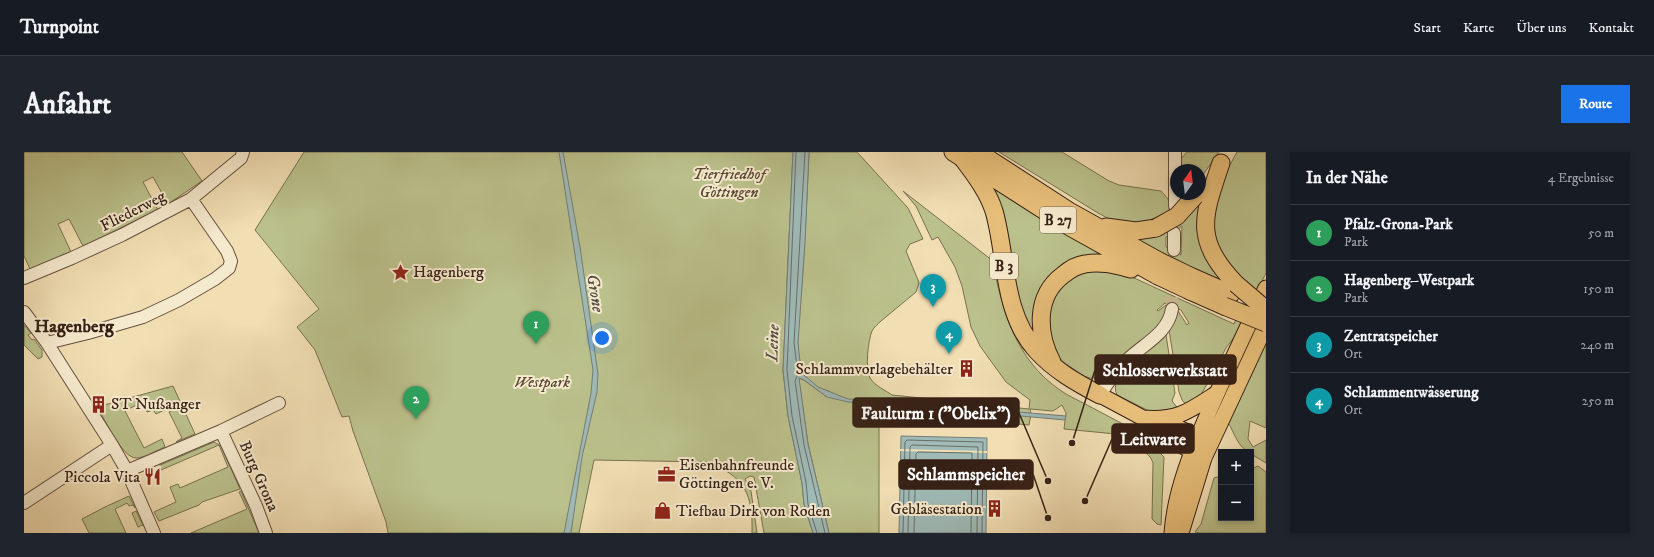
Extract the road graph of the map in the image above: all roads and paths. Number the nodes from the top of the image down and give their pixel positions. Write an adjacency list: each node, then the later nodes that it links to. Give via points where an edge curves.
1 (243, 152): 6 (street, Fliederweg, via 241,158)
2 (1175, 152): 8 (street)
3 (965, 154): 9 (highway, B 27); 12 (highway, B 27, via 1070,227); 20 (highway, B 3, via 994,210 1007,284 1020,322 1029,341)
4 (1225, 158): 5 (highway); 15 (highway, via 1207,207 1205,230 1207,244 1223,271)
5 (1206, 182)
6 (191, 199): 13 (street, Fliederweg, via 122,235); 19 (street, via 228,251 231,260 229,268 179,300 143,317)
7 (1191, 200): 9 (highway, bridge, via 1177,216 1156,228 1136,231)
8 (1175, 206)
9 (1094, 225): 12 (highway)
10 (1174, 233): 11 (street)
11 (1174, 250)
12 (1158, 271): 15 (highway, bridge, via 1190,284); 20 (highway, B 3, via 1097,262 1076,266 1057,280 1043,301 1040,320 1046,349)
13 (24, 278)
14 (1266, 288): 21 (main road)
15 (1230, 295): 18 (highway, bridge); 18 (highway, bridge)
16 (1172, 309): 22 (street, via 1170,320 1165,327 1112,375)
17 (24, 312): 19 (street)
18 (1265, 316): 27 (main road)
19 (47, 343): 28 (street)
20 (1055, 367): 22 (highway, B 3)
21 (1217, 393): 25 (main road, B 3, via 1188,412); 27 (main road)
22 (1100, 395): 24 (main road, B 3)
23 (279, 403): 26 (street)
24 (1143, 418): 25 (main road, B 3); 29 (main road, B 3, via 1153,429)
25 (1160, 419): 27 (main road, B 3)
26 (221, 431): 30 (street); 33 (street, Burg Grona)
27 (1205, 440): 29 (main road)
28 (112, 445): 30 (street); 31 (street)
29 (1198, 455): 34 (main road, via 1186,470 1173,517); 35 (main road)
30 (127, 471): 32 (street)
31 (24, 502)
32 (154, 533)
33 (266, 533)
34 (1172, 533)
35 (1181, 533)

